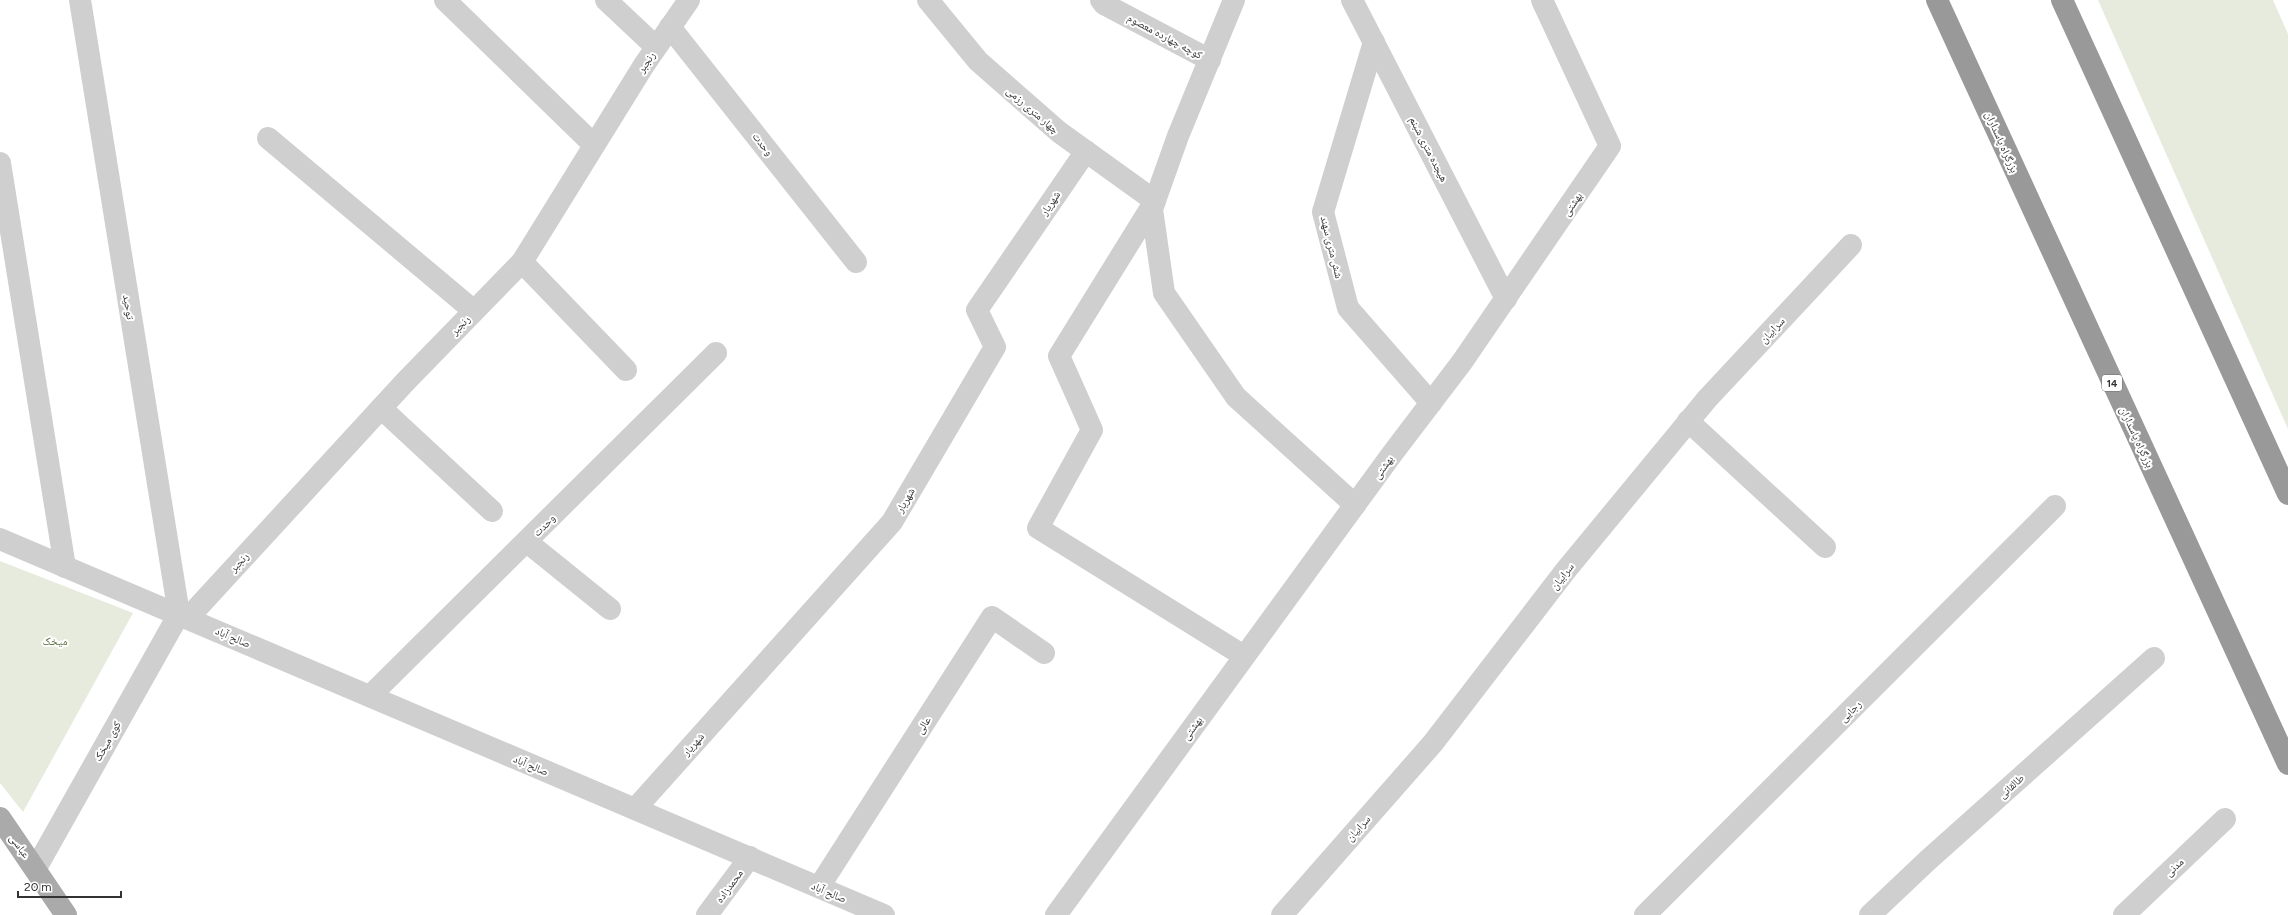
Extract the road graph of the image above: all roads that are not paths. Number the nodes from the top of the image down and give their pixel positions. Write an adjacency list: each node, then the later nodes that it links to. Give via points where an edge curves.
1 (80, 0): 40 (street, توحید)
2 (445, 0): 17 (street)
3 (606, 0): 14 (street)
4 (689, 0): 12 (street, رنجبر)
5 (928, 0): 18 (street, چهار متری رزمی, via 978,61 1059,132)
6 (1101, 0): 15 (street, کوچه چهارده معصوم, via 1104,4)
7 (1234, 0): 15 (street)
8 (1352, 0): 13 (street, هیجده متری شبنم)
9 (1542, 0): 24 (street, بهشتی, via 1610,146)
10 (1937, 0): 45 (highway, بزرگراه پاسداران / 14)
11 (2062, 0): 31 (highway)
12 (670, 27): 14 (street, رنجبر); 23 (street, وحدت)
13 (1374, 42): 24 (street, هیجده متری شبنم); 28 (street, شش متری سهند, via 1323,212 1348,308)
14 (656, 47): 17 (street, رنجبر)
15 (1210, 60): 20 (street, via 1178,136)
16 (268, 138): 25 (street)
17 (594, 145): 22 (street, رنجبر)
18 (1086, 151): 20 (street, چهار متری رزمی); 46 (street, شهریار, via 977,310 995,347 892,522)
19 (0, 163): 38 (street)
20 (1155, 201): 32 (street, via 1152,209 1164,293 1236,397); 42 (street, via 1058,356 1092,430 1038,528)
21 (1851, 246): 30 (street, سرابیان)
22 (522, 262): 25 (street, رنجبر); 27 (street)
23 (856, 262)
24 (1506, 299): 28 (street, بهشتی)
25 (474, 311): 29 (street, رنجبر)
26 (716, 353): 36 (street, وحدت)
27 (626, 370)
28 (1431, 403): 32 (street, بهشتی)
29 (381, 408): 34 (street); 40 (street, رنجبر)
30 (1688, 421): 37 (street); 56 (street, سرابیان, via 1566,570 1433,743)
31 (2288, 494)
32 (1355, 505): 42 (street, بهشتی)
33 (2055, 506): 57 (street, رجایی)
34 (492, 511)
35 (0, 540): 38 (street, صالح آباد)
36 (527, 542): 39 (street); 44 (street, وحدت)
37 (1825, 546)
38 (65, 567): 40 (street, صالح آباد)
39 (610, 609)
40 (183, 616): 44 (street, صالح آباد); 50 (street, کوی میخک)
41 (1044, 653): 51 (street, عالی, via 992,617)
42 (1244, 656): 55 (street, بهشتی)
43 (2154, 658): 58 (street, طالقانی)
44 (370, 696): 46 (street, صالح آباد)
45 (2288, 764)
46 (635, 809): 49 (street, صالح آباد)
47 (0, 818): 50 (main road, عباسى)
48 (2225, 819): 59 (street, مدنی)
49 (750, 857): 51 (street, صالح آباد); 53 (street, محمدزاده)
50 (36, 868): 52 (main road, عباسى)
51 (819, 887): 54 (street, صالح آباد)
52 (66, 915)
53 (707, 915)
54 (884, 915)
55 (1056, 915)
56 (1282, 915)
57 (1646, 915)
58 (1870, 915)
59 (2124, 915)

